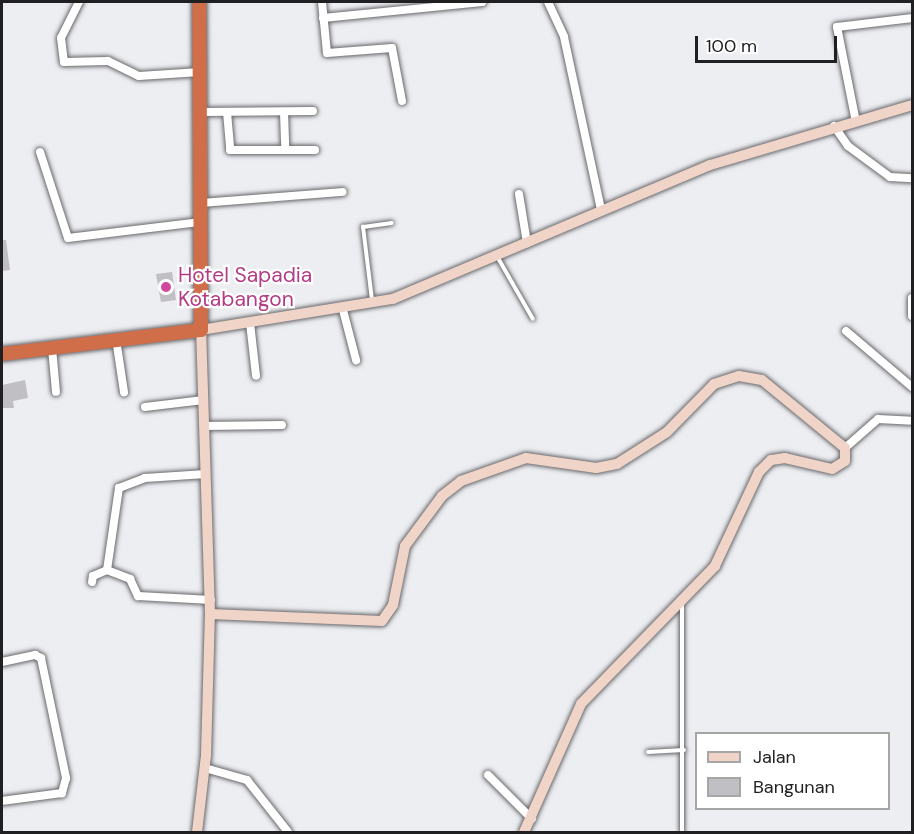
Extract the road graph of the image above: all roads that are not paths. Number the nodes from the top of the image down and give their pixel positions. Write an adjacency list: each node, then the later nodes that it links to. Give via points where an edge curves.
1 (79, 2): 8 (street, via 60,42 64,62 108,61 139,76)
2 (199, 2): 8 (highway)
3 (322, 2): 6 (street)
4 (482, 2): 6 (street)
5 (548, 2): 24 (street, via 564,37)
6 (323, 18): 9 (street, via 327,52 392,48)
7 (912, 18): 15 (street, via 837,27)
8 (202, 71): 12 (highway)
9 (402, 101)
10 (912, 105): 15 (street)
11 (313, 111): 14 (street)
12 (203, 112): 13 (street); 23 (highway)
13 (227, 112): 14 (street); 17 (street, via 230,150)
14 (284, 112): 17 (street)
15 (856, 122): 16 (street)
16 (834, 126): 20 (street, via 848,146 890,177); 24 (street, via 710,165)
17 (285, 150): 18 (street)
18 (315, 150)
19 (40, 152): 25 (street, via 68,238)
20 (912, 178)
21 (342, 192): 23 (street)
22 (519, 194): 27 (street)
23 (202, 203): 25 (highway)
24 (601, 210): 27 (street)
25 (201, 222): 35 (highway)
26 (392, 223): 30 (lane, via 363,227)
27 (527, 243): 28 (street)
28 (497, 257): 30 (street); 33 (lane)
29 (912, 298): 32 (street)
30 (372, 305): 31 (street)
31 (343, 310): 34 (street); 40 (street)
32 (912, 316)
33 (533, 319)
34 (250, 323): 35 (street); 41 (street)
35 (201, 330): 37 (highway); 45 (street)
36 (846, 331): 42 (street)
37 (116, 339): 38 (highway); 44 (street)
38 (52, 348): 39 (highway); 43 (street)
39 (2, 354)
40 (356, 360)
41 (256, 376)
42 (912, 387)
43 (56, 392)
44 (124, 392)
45 (204, 400): 46 (street); 49 (street)
46 (145, 407)
47 (912, 421): 50 (street, via 878,419)
48 (282, 425): 49 (street)
49 (204, 426): 51 (street)
50 (845, 448): 55 (street, via 845,461 832,469 789,458 767,464 728,545); 56 (street, via 768,383 732,377 714,384 667,432 617,464 596,468 526,458 452,487 405,546 393,605 382,621)
51 (206, 474): 52 (street, via 135,479 119,488); 54 (street)
52 (107, 570): 53 (street, via 93,576); 54 (street, via 130,579 138,596)
53 (92, 582)
54 (210, 600): 56 (street)
55 (682, 604): 58 (lane); 63 (street, via 587,695)
56 (210, 614): 60 (street)
57 (2, 662): 62 (street, via 35,655 41,658 66,778 62,793)
58 (684, 750): 59 (lane); 67 (lane)
59 (648, 752)
60 (205, 768): 64 (street); 65 (street, via 247,780)
61 (488, 775): 63 (street)
62 (2, 801)
63 (532, 819): 66 (street)
64 (196, 832)
65 (288, 832)
66 (524, 832)
67 (682, 832)

